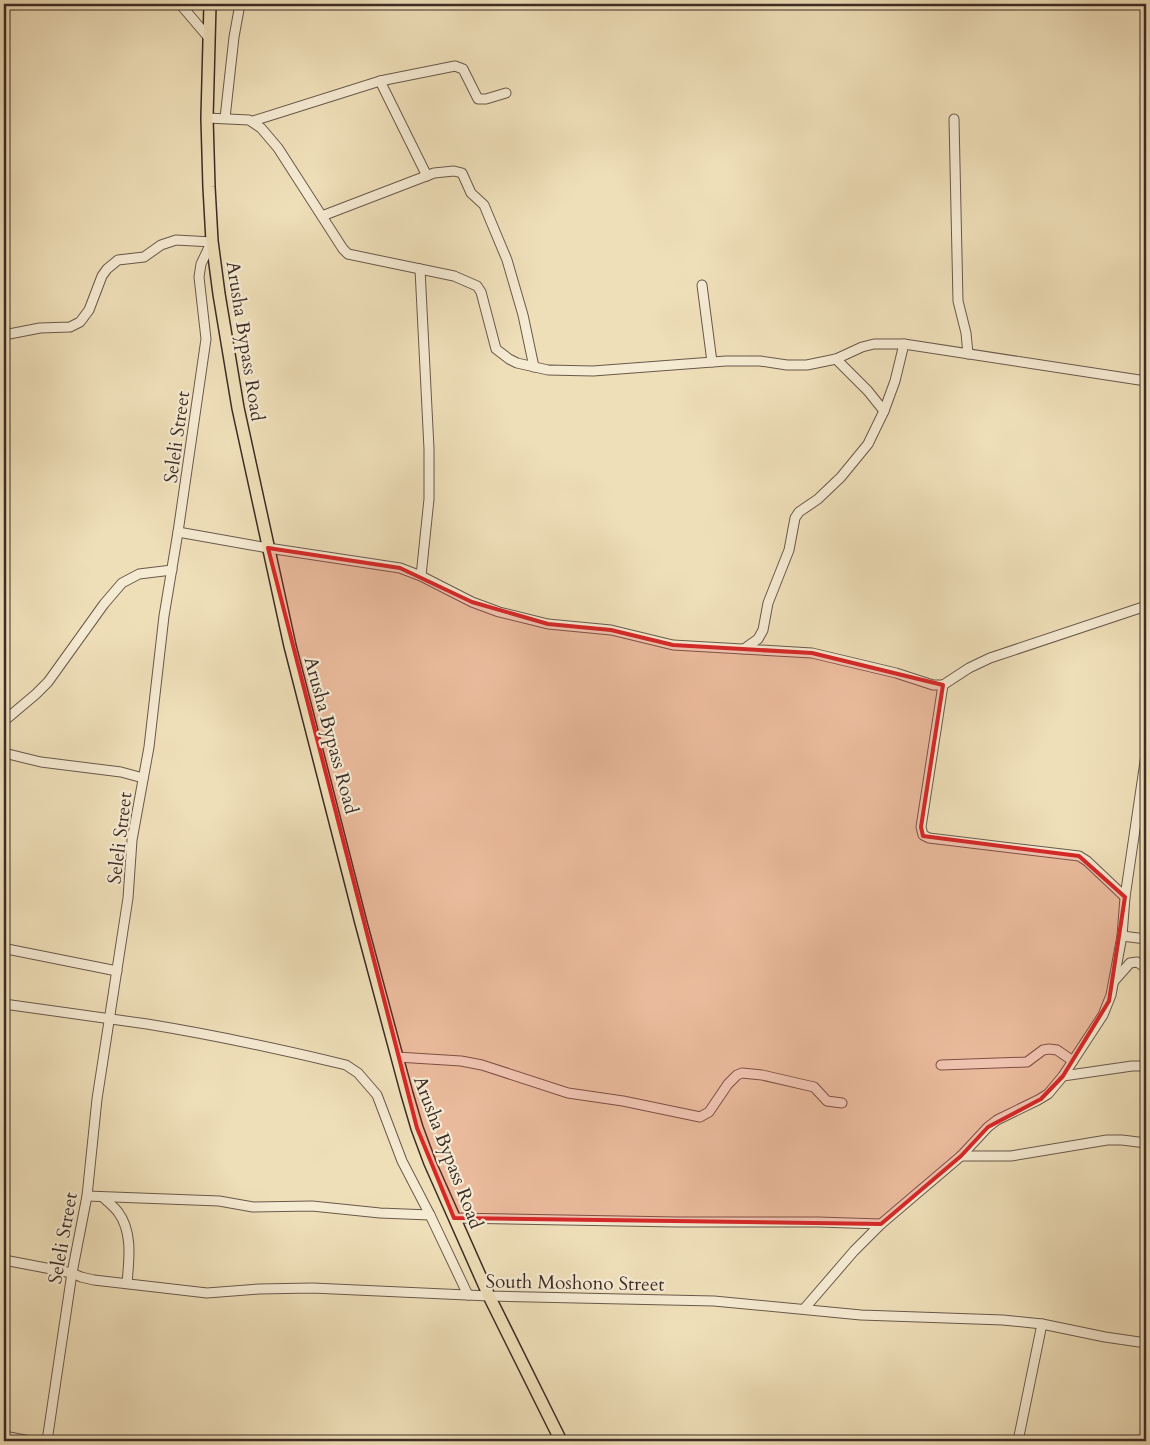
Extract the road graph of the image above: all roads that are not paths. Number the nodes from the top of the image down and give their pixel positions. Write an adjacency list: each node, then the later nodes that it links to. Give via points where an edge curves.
1 (180, 4): 4 (street)
2 (210, 4): 4 (main road, Arusha Bypass Road)
3 (240, 4): 8 (street)
4 (209, 38): 7 (main road, Arusha Bypass Road)
5 (380, 81): 6 (street, via 457,66 463,69 478,99); 10 (street); 11 (street)
6 (506, 93)
7 (207, 118): 8 (street); 13 (main road, Arusha Bypass Road)
8 (225, 118): 10 (street)
9 (954, 119): 18 (street, via 958,301)
10 (253, 121): 12 (street, via 278,148)
11 (427, 176): 12 (street); 21 (street, via 459,171 471,193 484,205 512,277)
12 (322, 216): 14 (street, via 348,254)
13 (212, 241): 16 (street, via 176,240 161,245 144,257 118,260 102,276 89,310 80,322 70,327 40,328); 24 (street, Seleli Street, via 200,272 206,338); 25 (main road, Arusha Bypass Road, via 236,400)
14 (420, 269): 21 (street, via 454,276 477,286 482,292 494,347 509,359); 27 (street, via 430,499)
15 (702, 285): 20 (street)
16 (4, 335)
17 (904, 344): 18 (street); 19 (street, via 874,344); 23 (street)
18 (968, 354): 22 (street)
19 (836, 359): 20 (street, via 795,366 760,361); 23 (street)
20 (712, 362): 21 (street, via 593,371)
21 (534, 367)
22 (1146, 381)
23 (884, 411): 29 (street, via 856,460 826,492 795,518 790,550 768,603 763,630 758,639)
24 (178, 532): 25 (street); 26 (street, Seleli Street)
25 (268, 548): 27 (street, via 400,568); 44 (main road, Arusha Bypass Road, via 290,646)
26 (172, 570): 31 (street, via 139,574 122,583 48,682); 34 (street, Seleli Street)
27 (421, 576): 29 (street, via 472,602 548,624 611,630 673,645)
28 (1146, 606): 30 (street, via 990,658)
29 (744, 649): 30 (street, via 812,653 896,673 926,684)
30 (942, 685): 35 (street, via 920,827 924,835 1079,856)
31 (4, 721)
32 (4, 753): 34 (street)
33 (1146, 755): 35 (street)
34 (143, 778): 40 (street, Seleli Street, via 132,840 128,898)
35 (1125, 897): 36 (street)
36 (1122, 936): 37 (street); 41 (street)
37 (1146, 939)
38 (8, 949): 40 (street)
39 (1146, 968): 41 (street, via 1137,962 1130,963)
40 (117, 971): 43 (street, Seleli Street)
41 (1114, 982): 45 (street, via 1103,1015)
42 (4, 1004): 43 (street)
43 (109, 1020): 52 (street, Seleli Street); 54 (street, via 282,1049 351,1068 377,1095 402,1160)
44 (397, 1057): 49 (street, via 482,1065 568,1093 700,1117 710,1112 728,1084 742,1073 814,1087 827,1102); 55 (main road, Arusha Bypass Road, via 417,1128)
45 (1073, 1061): 46 (street, via 1057,1050 1049,1049 1027,1062); 48 (street)
46 (941, 1065)
47 (1146, 1066): 48 (street)
48 (1063, 1076): 51 (street, via 1041,1099 988,1127)
49 (842, 1103)
50 (1146, 1143): 51 (street, via 1115,1140 1011,1156)
51 (961, 1156): 56 (street)
52 (87, 1196): 53 (street); 58 (street, Seleli Street)
53 (104, 1198): 54 (street, via 212,1201 253,1207 312,1206); 59 (street, via 124,1223 129,1251)
54 (430, 1215): 60 (street)
55 (454, 1218): 56 (street); 61 (main road, Arusha Bypass Road)
56 (881, 1224): 62 (street, via 840,1265)
57 (4, 1260): 58 (street, South Moshono Street)
58 (72, 1273): 59 (street, South Moshono Street, via 87,1279); 67 (street, Seleli Street)
59 (127, 1283): 60 (street, South Moshono Street, via 207,1292 304,1288)
60 (468, 1295): 61 (street, South Moshono Street)
61 (489, 1296): 62 (street, South Moshono Street, via 714,1301); 68 (main road, Arusha Bypass Road)
62 (804, 1309): 63 (street, South Moshono Street)
63 (1042, 1324): 64 (street, South Moshono Street); 69 (street)
64 (1146, 1343)
65 (4, 1436): 66 (street)
66 (30, 1441)
67 (47, 1441)
68 (561, 1441)
69 (1018, 1441)

